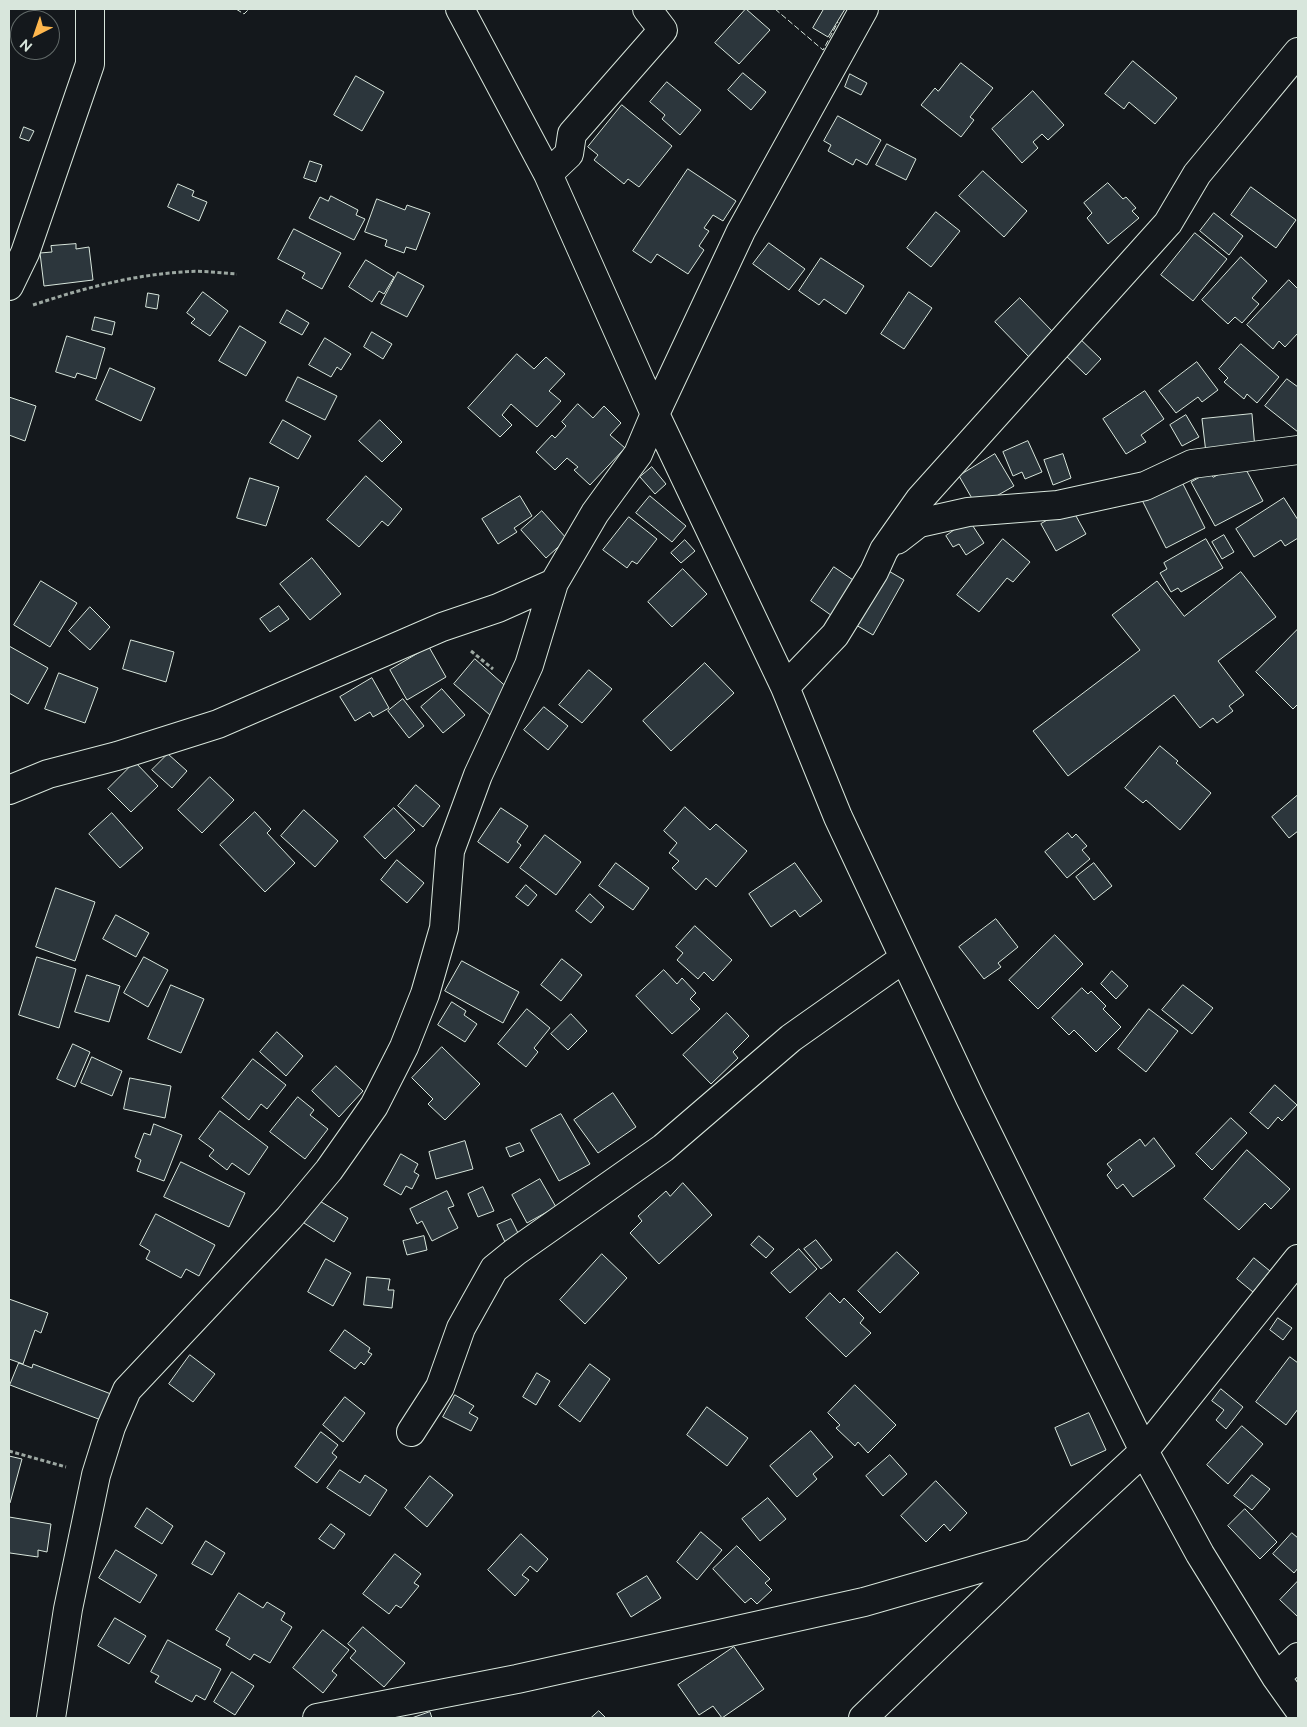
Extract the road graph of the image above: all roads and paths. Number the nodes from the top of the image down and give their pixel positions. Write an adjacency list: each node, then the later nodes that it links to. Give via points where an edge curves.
1 (90, 9): 8 (street, via 90,64 25,253)
2 (460, 9): 6 (street)
3 (647, 9): 6 (street, via 663,30 572,134 569,154)
4 (864, 9): 10 (street, via 741,231)
5 (1298, 52): 12 (street, via 1197,174 1168,223 920,499)
6 (548, 174): 10 (street)
7 (237, 274): 9 (path, via 184,271 134,278 71,292)
8 (9, 286)
9 (27, 307)
10 (655, 414): 13 (street, via 638,454 595,513); 15 (street)
11 (1298, 450): 12 (street, via 1192,464 1145,486 1058,505 968,512 918,523)
12 (884, 550): 15 (street, via 836,635)
13 (554, 583): 14 (street, via 498,608); 16 (street)
14 (442, 626): 16 (path); 17 (street, via 218,724 48,774)
15 (785, 687): 18 (street, via 838,817)
16 (518, 691): 23 (street, via 462,814 450,851 444,928 425,994 404,1047 374,1106 329,1170 289,1218 128,1390 111,1427)
17 (9, 790)
18 (903, 959): 20 (street, via 804,1027 663,1148 494,1269 461,1328 440,1386); 22 (street)
19 (1298, 1259): 22 (street)
20 (412, 1432)
21 (9, 1451): 23 (path)
22 (1144, 1451): 24 (street); 26 (street, via 1200,1554)
23 (96, 1475): 28 (street, via 68,1609)
24 (1034, 1553): 29 (street, via 855,1604 517,1679); 30 (street)
25 (1298, 1657): 26 (street)
26 (1276, 1677): 27 (street)
27 (1298, 1708)
28 (51, 1718)
29 (317, 1718)
30 (863, 1718)

